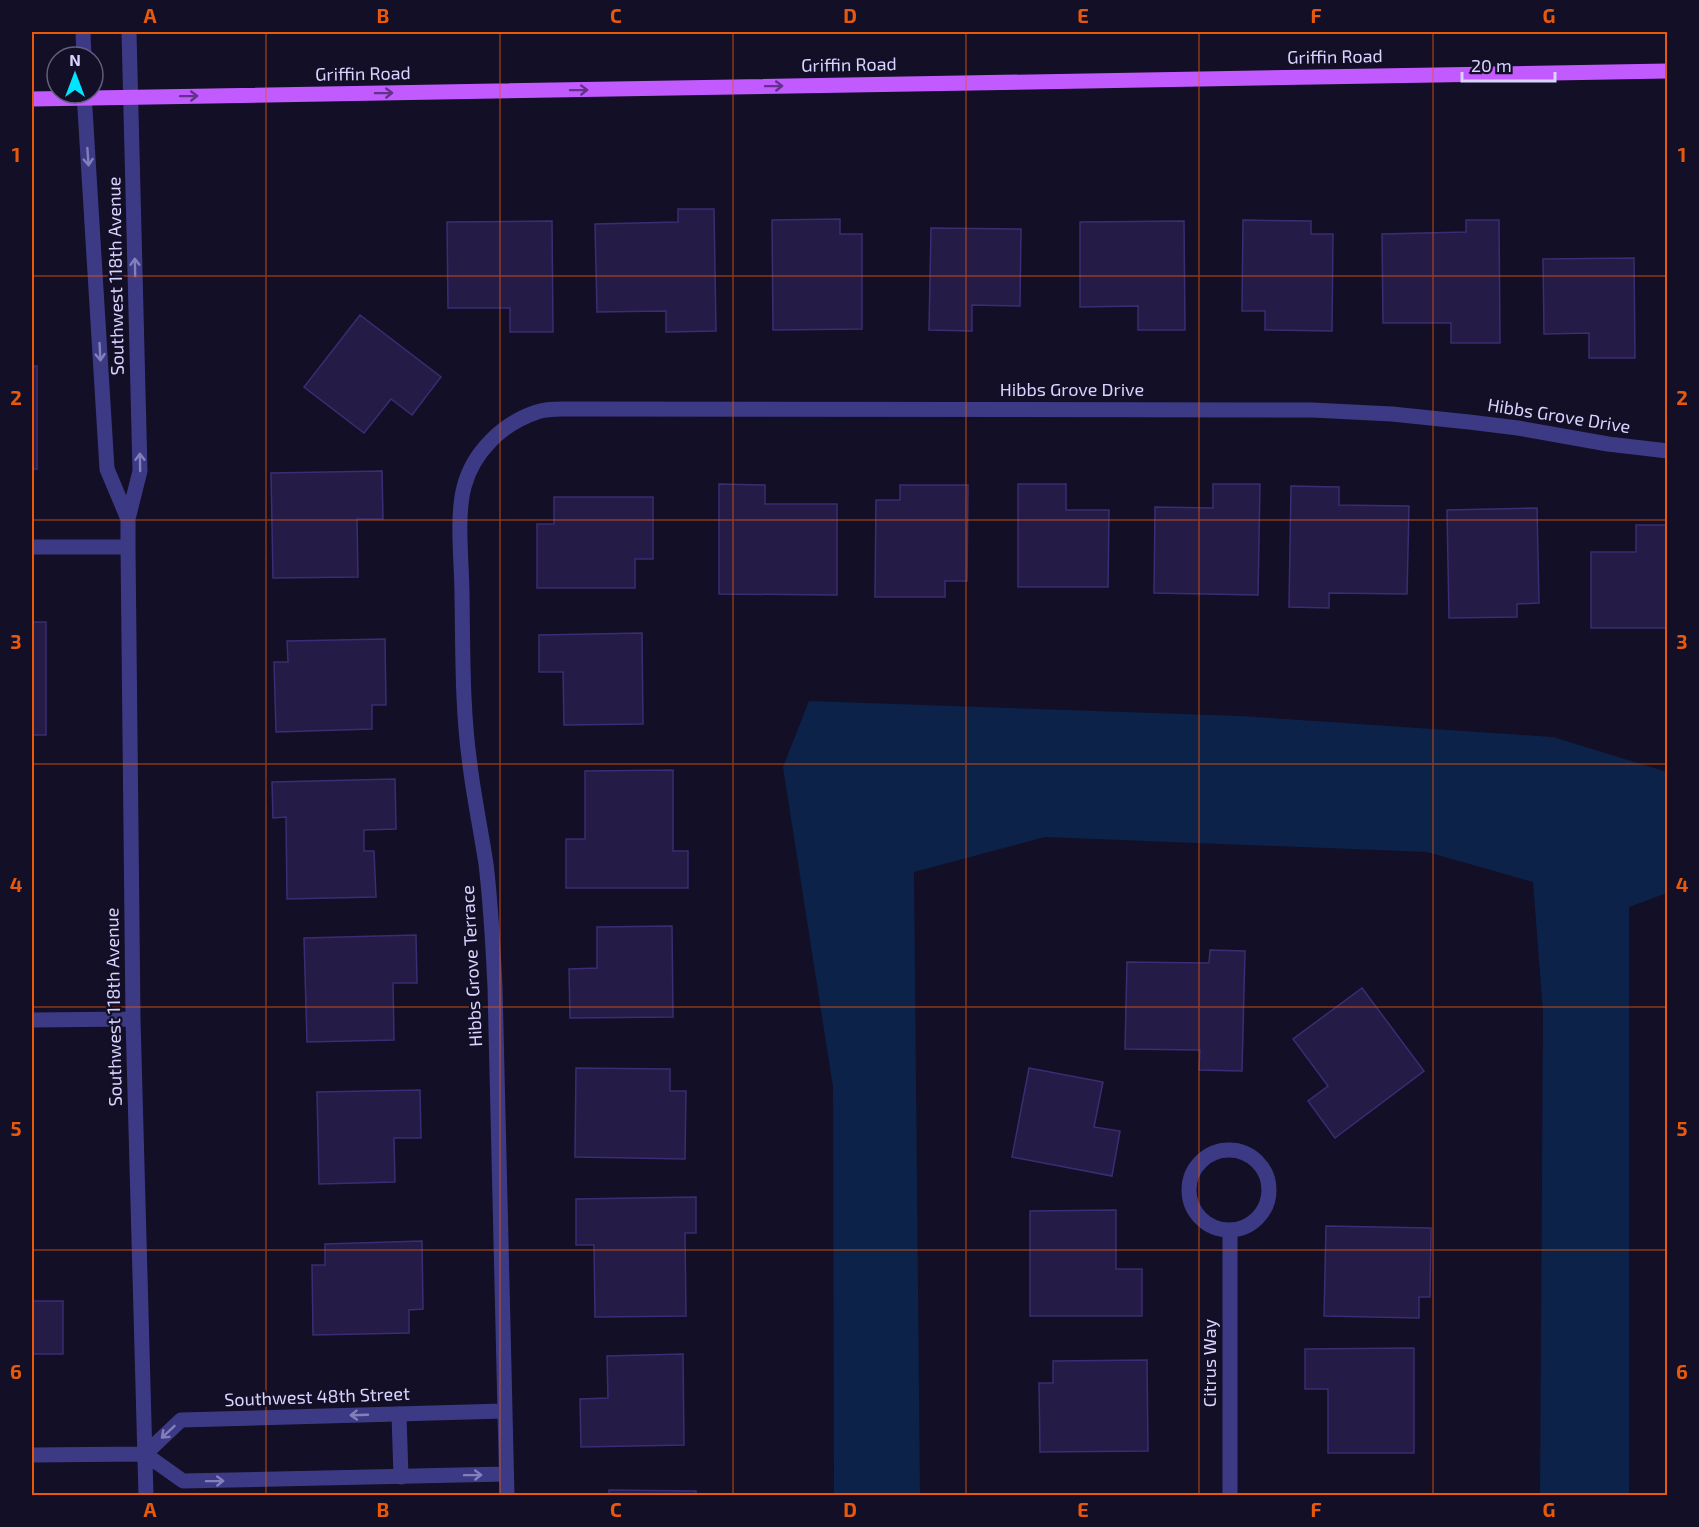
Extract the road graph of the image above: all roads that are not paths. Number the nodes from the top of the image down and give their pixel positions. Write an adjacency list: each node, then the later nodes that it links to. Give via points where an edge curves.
1 (129, 32): 4 (street, Southwest 118th Avenue)
2 (1668, 71): 4 (main road, Griffin Road, one-way to 2)
3 (105, 97): 4 (main road, Griffin Road)
4 (131, 98): 8 (street, Southwest 118th Avenue, one-way to 4, via 140,471)
5 (85, 105): 8 (street, Southwest 118th Avenue, one-way to 8, via 107,469)
6 (489, 442): 7 (street, Hibbs Grove Drive, via 519,419 539,411 564,409 1312,410 1499,425); 14 (street, Hibbs Grove Terrace, via 464,486 461,520 464,706 492,918)
7 (1666, 450)
8 (129, 519): 10 (street, Southwest 118th Avenue)
9 (32, 547): 10 (street)
10 (128, 547): 11 (street, Southwest 118th Avenue)
11 (133, 1019): 12 (street); 16 (street, Southwest 118th Avenue)
12 (32, 1020)
13 (1230, 1230): 13 (street, via 1205,1222 1190,1201 1188,1187 1198,1164 1214,1153 1233,1150 1257,1161 1269,1185 1268,1198 1254,1221); 22 (street, Citrus Way)
14 (504, 1411): 15 (street, Southwest 48th Street); 18 (street, Hibbs Grove Terrace)
15 (399, 1414): 16 (street, Southwest 48th Street, one-way to 16, via 182,1420); 19 (street)
16 (145, 1454): 17 (street); 19 (street, one-way to 19, via 183,1481); 20 (street, Southwest 118th Avenue)
17 (32, 1455)
18 (506, 1474): 19 (street, one-way to 18); 21 (street, Hibbs Grove Terrace)
19 (400, 1477)
20 (146, 1496)
21 (507, 1496)
22 (1230, 1496)

